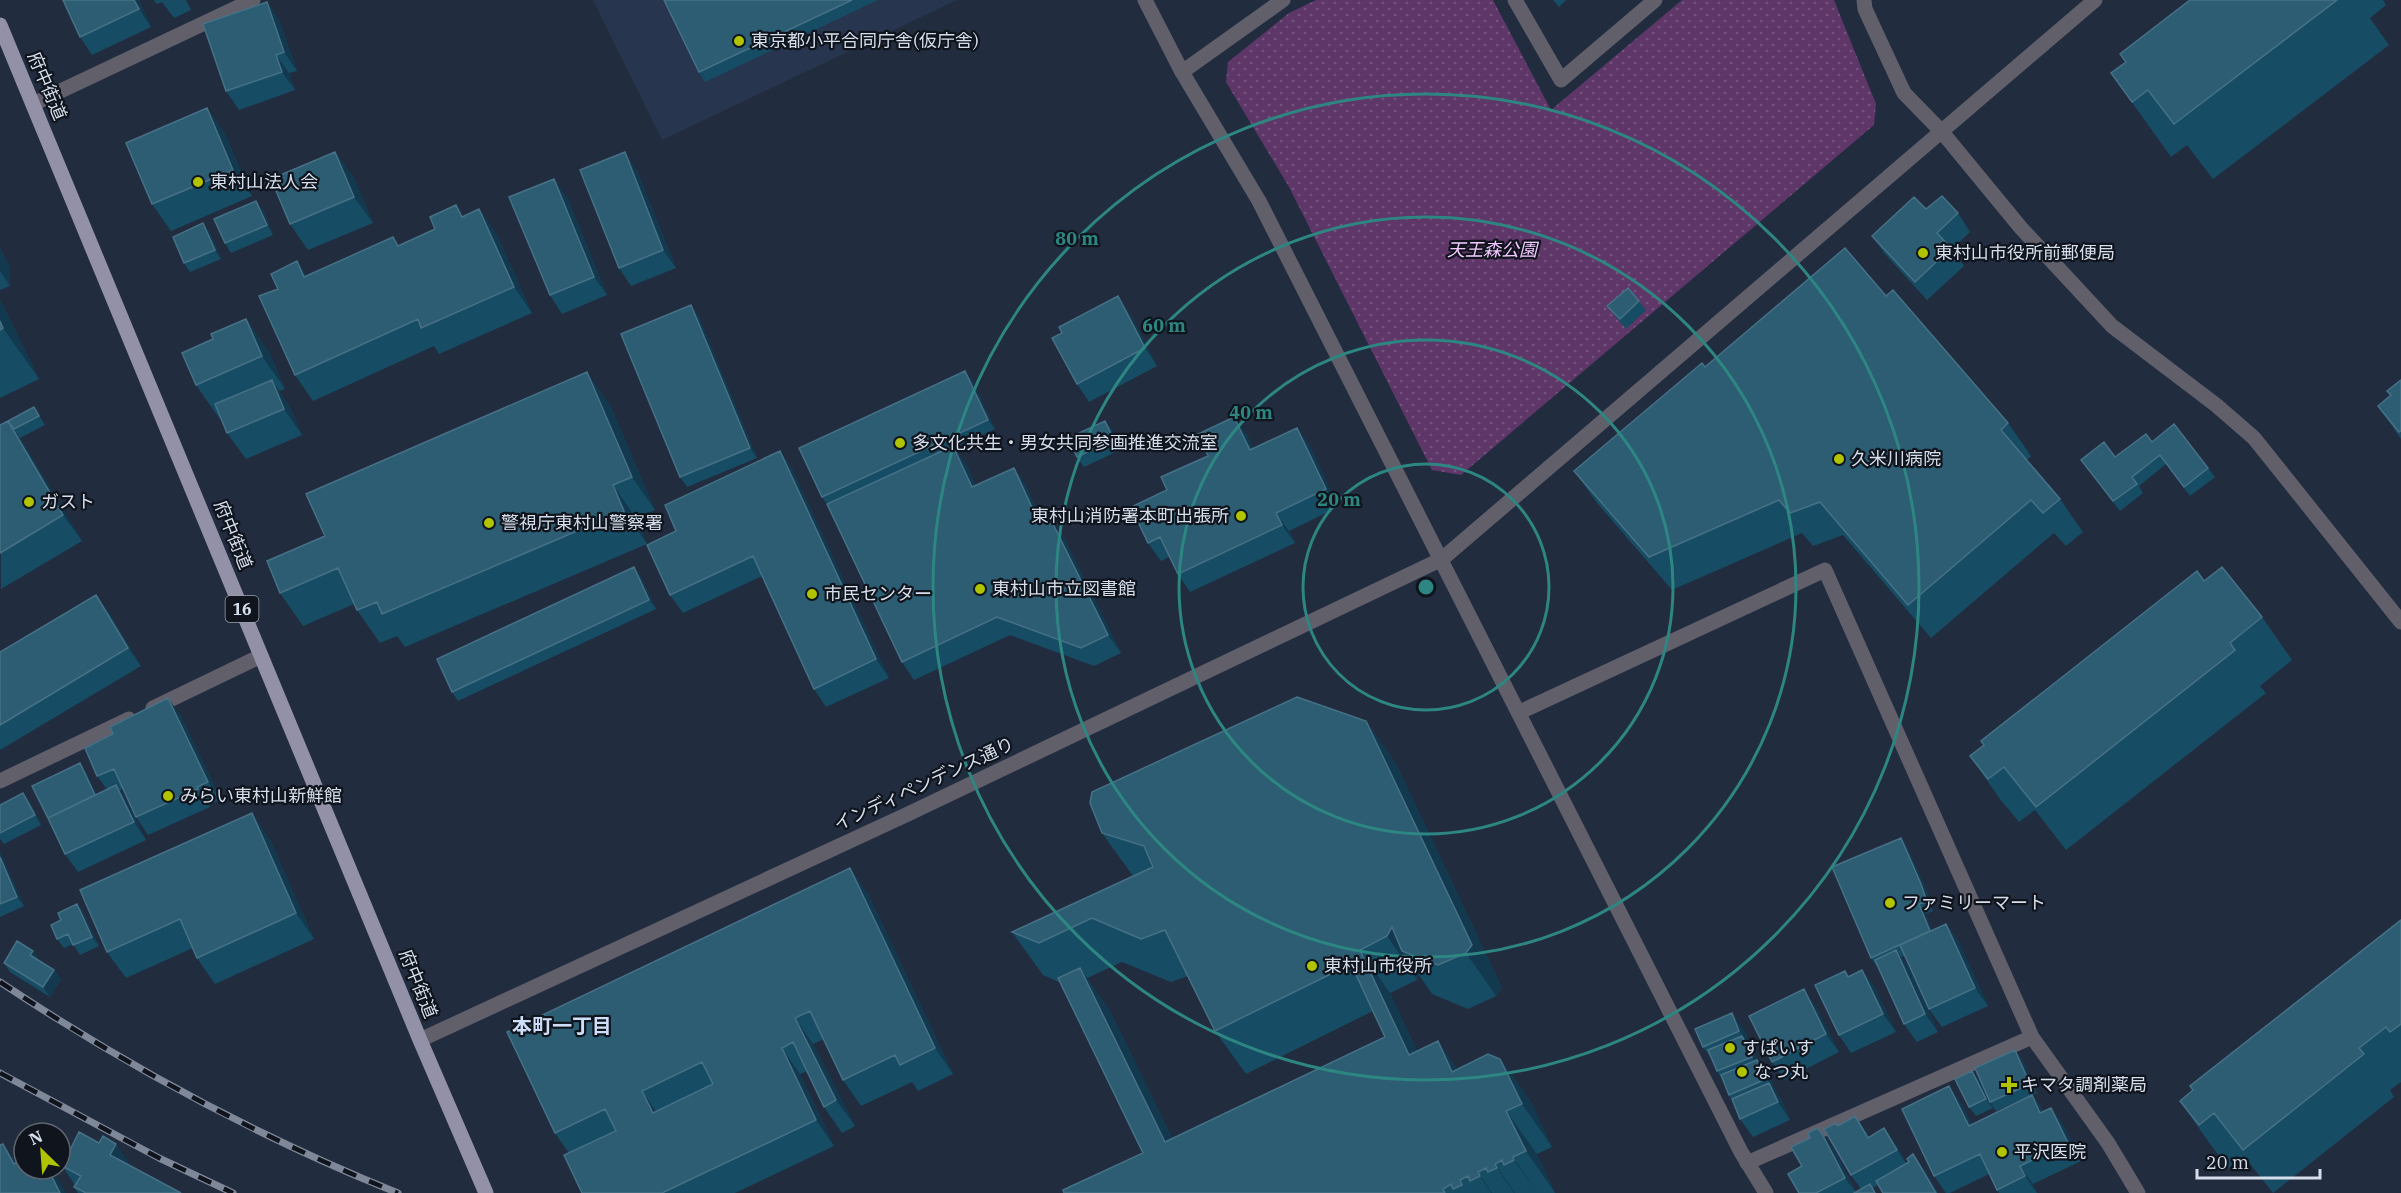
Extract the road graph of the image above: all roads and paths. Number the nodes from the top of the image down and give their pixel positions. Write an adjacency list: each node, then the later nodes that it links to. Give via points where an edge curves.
1 (253, 0): 10 (street)
2 (1146, 0): 9 (street)
3 (1283, 0): 9 (street)
4 (1515, 0): 5 (street, via 1561,80)
5 (1654, 0)
6 (1864, 0): 11 (street, via 1904,93)
7 (2096, 0): 11 (street, インディペンデンス通り)
8 (0, 25): 10 (main road, 府中街道 / 16)
9 (1182, 72): 12 (street, via 1259,201)
10 (33, 104): 14 (main road, 府中街道 / 16)
11 (1942, 132): 12 (street, インディペンデンス通り); 13 (street, via 2021,228 2112,326 2254,438)
12 (1442, 559): 15 (street); 18 (street, インディペンデンス通り, via 897,819)
13 (2401, 622)
14 (261, 656): 16 (street); 18 (main road, 府中街道 / 16)
15 (1520, 712): 17 (street, via 1825,570); 19 (street)
16 (0, 781)
17 (2032, 1037): 19 (street); 22 (street, via 2108,1143)
18 (420, 1040): 20 (main road, 府中街道 / 16)
19 (1748, 1163): 21 (street)
20 (486, 1193)
21 (1766, 1193)
22 (2138, 1193)

